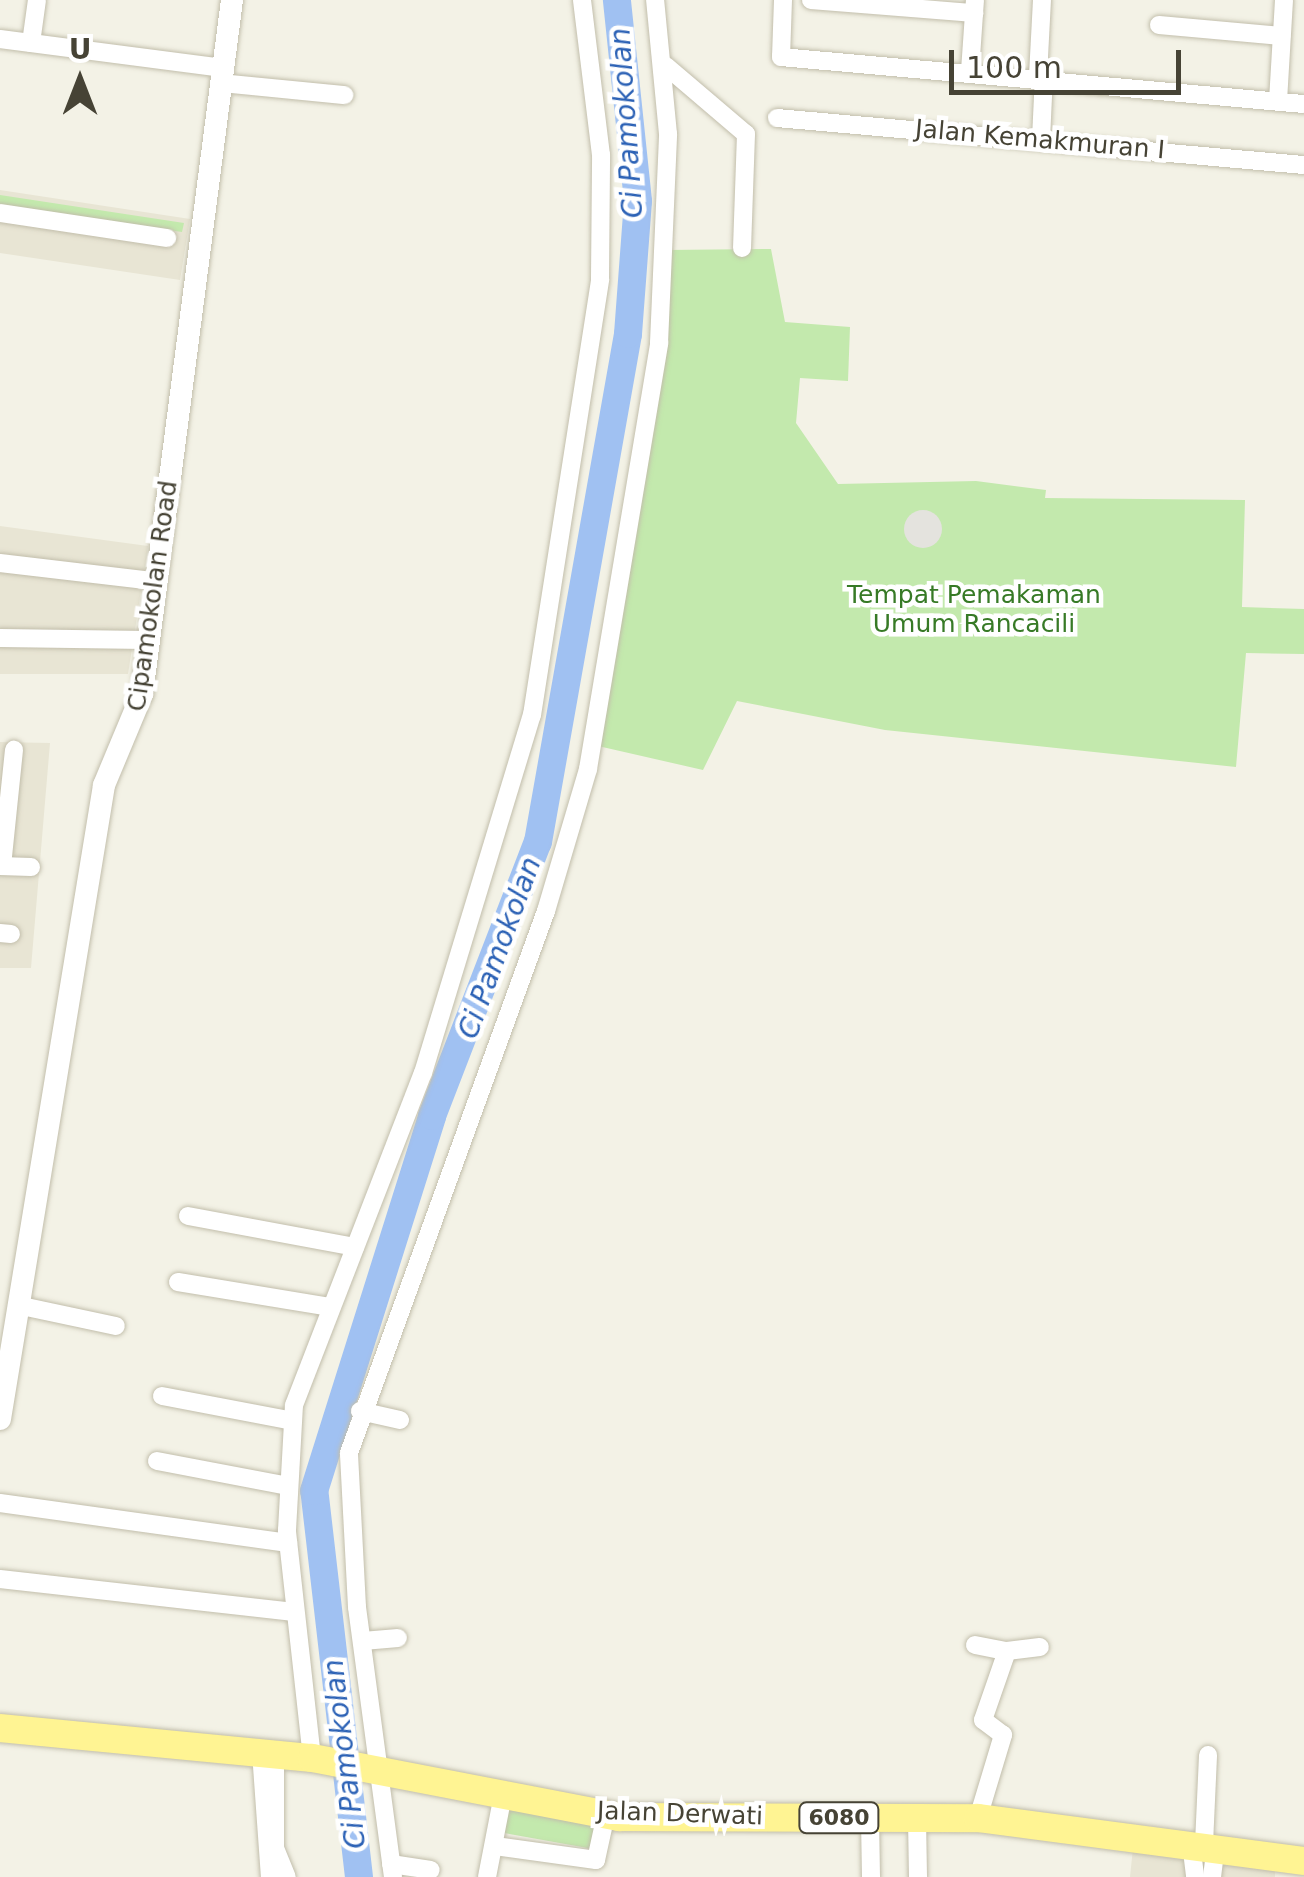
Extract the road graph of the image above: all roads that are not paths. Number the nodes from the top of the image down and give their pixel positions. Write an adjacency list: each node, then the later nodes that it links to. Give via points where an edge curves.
1 (38, 0): 13 (street)
2 (232, 0): 16 (street, Cipamokolan Road)
3 (582, 0): 35 (street, via 601,155 600,279 532,715 436,1035)
4 (655, 0): 14 (street)
5 (783, 0): 15 (street, via 781,56)
6 (810, 0): 9 (street)
7 (1042, 0): 17 (street)
8 (1284, 0): 11 (street)
9 (974, 6): 15 (street)
10 (1159, 25): 11 (street)
11 (1282, 36): 19 (street)
12 (0, 39): 13 (street)
13 (31, 42): 16 (street)
14 (666, 66): 26 (street, via 746,134); 41 (street, via 658,344 588,769 546,912)
15 (970, 71): 17 (street)
16 (222, 75): 18 (street); 25 (street, Cipamokolan Road)
17 (1041, 76): 19 (street); 22 (street)
18 (344, 95)
19 (1278, 101): 20 (street)
20 (1304, 104)
21 (777, 118): 22 (street, Jalan Kemakmuran I)
22 (1040, 139): 23 (street, Jalan Kemakmuran I)
23 (1304, 165)
24 (0, 213): 25 (street)
25 (200, 243): 28 (street, Cipamokolan Road)
26 (742, 248)
27 (0, 563): 28 (street)
28 (147, 580): 30 (street, Cipamokolan Road)
29 (0, 638): 30 (street)
30 (139, 640): 37 (street, Cipamokolan Road, via 138,716 104,785)
31 (14, 750): 32 (street)
32 (1, 866): 33 (street)
33 (30, 866)
34 (188, 1216): 35 (street)
35 (354, 1247): 38 (street)
36 (178, 1282): 38 (street)
37 (17, 1304): 39 (street); 42 (street, Cipamokolan Road)
38 (332, 1307): 44 (street)
39 (116, 1326)
40 (162, 1396): 44 (street)
41 (360, 1411): 43 (street); 52 (street, via 348,1502)
42 (0, 1418)
43 (400, 1420)
44 (292, 1421): 46 (street)
45 (157, 1461): 46 (street)
46 (288, 1486): 48 (street)
47 (0, 1503): 48 (street)
48 (288, 1543): 50 (street)
49 (0, 1579): 50 (street)
50 (294, 1612): 59 (street)
51 (398, 1638): 52 (street)
52 (362, 1641): 60 (street)
53 (975, 1645): 55 (street)
54 (1040, 1646): 55 (street)
55 (1007, 1651): 63 (street, via 984,1720 1003,1735)
56 (0, 1728): 57 (main road, Jalan Derwati / 6080)
57 (268, 1753): 59 (main road, Jalan Derwati / 6080); 71 (street); 72 (street, via 275,1848)
58 (1208, 1755): 66 (street)
59 (317, 1759): 60 (main road, Jalan Derwati / 6080)
60 (379, 1770): 61 (main road, Jalan Derwati / 6080); 70 (street)
61 (503, 1795): 62 (main road, Jalan Derwati / 6080); 67 (street)
62 (606, 1814): 64 (main road, Jalan Derwati / 6080); 67 (street, via 596,1860)
63 (978, 1818): 65 (main road, Jalan Derwati / 6080); 66 (main road, Jalan Derwati / 6080)
64 (870, 1819): 65 (main road, Jalan Derwati / 6080); 74 (street)
65 (917, 1819): 75 (street)
66 (1204, 1844): 68 (main road, Jalan Derwati / 6080); 76 (street); 77 (street)
67 (496, 1846): 73 (street)
68 (1304, 1860)
69 (431, 1870): 70 (street)
70 (392, 1871)
71 (270, 1877)
72 (287, 1877)
73 (488, 1877)
74 (871, 1877)
75 (918, 1877)
76 (1195, 1877)
77 (1212, 1877)

